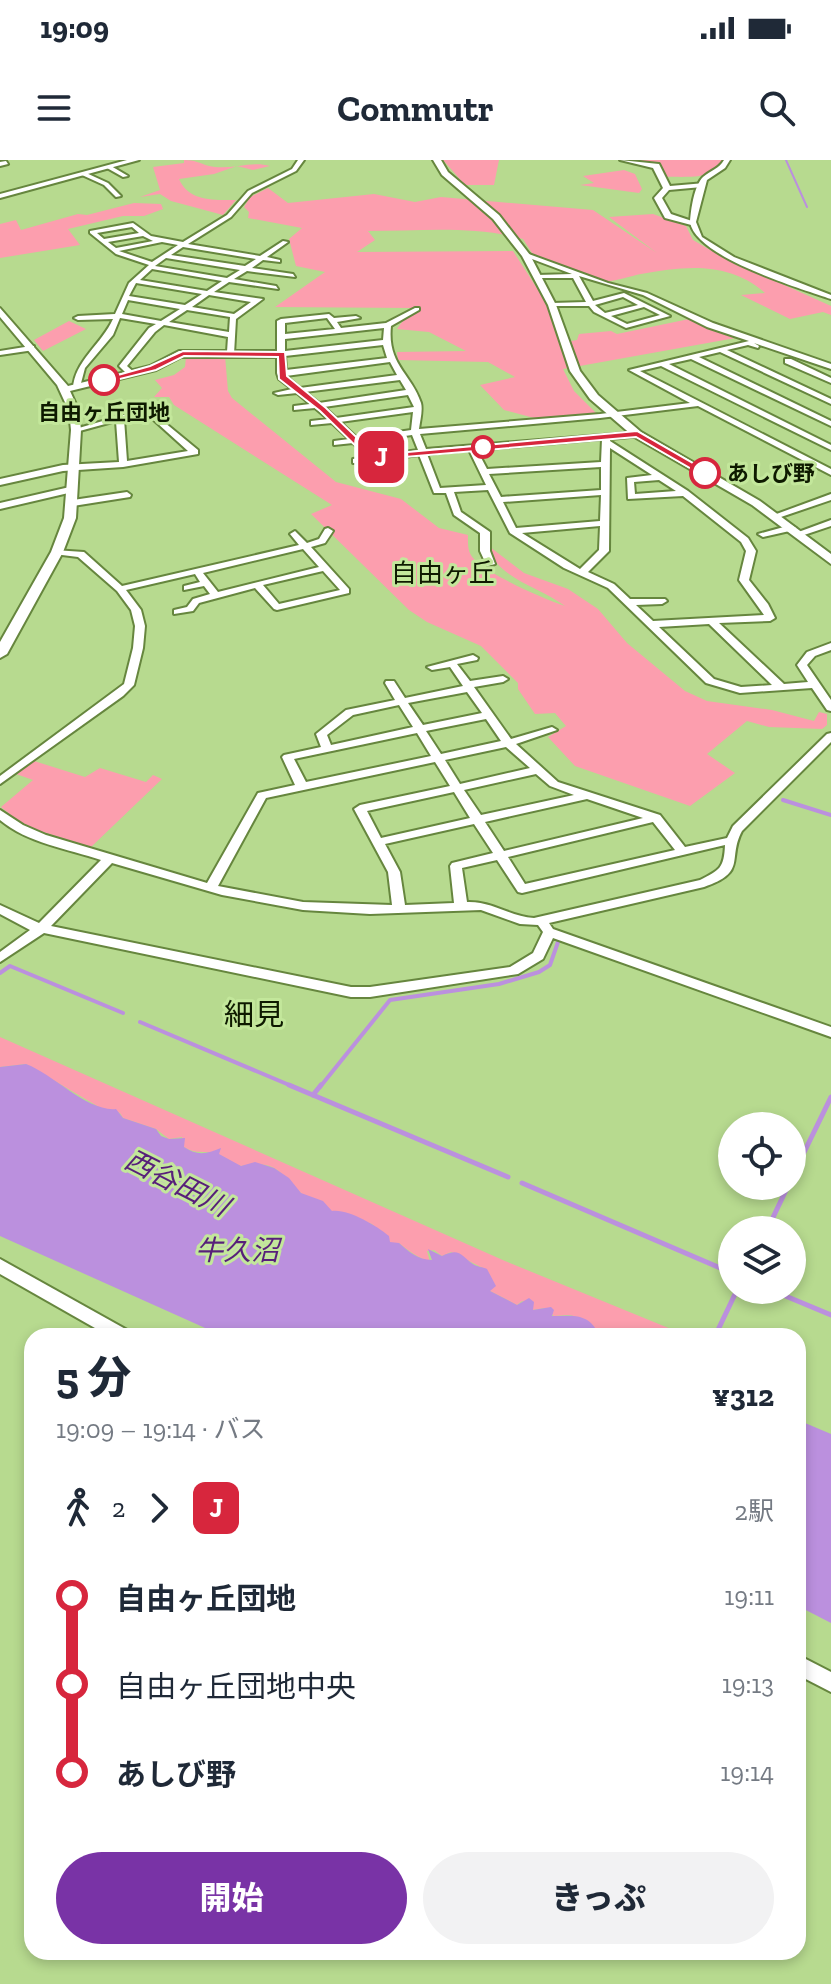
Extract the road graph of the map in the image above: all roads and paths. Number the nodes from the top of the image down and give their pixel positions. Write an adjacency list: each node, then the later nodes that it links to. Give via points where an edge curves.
1 (135, 160): 6 (street)
2 (301, 160): 20 (street, via 294,170 257,188 229,216)
3 (437, 160): 22 (street, via 496,217)
4 (624, 160): 10 (street, via 656,166)
5 (727, 160): 9 (street)
6 (109, 167): 7 (street); 8 (street)
7 (84, 174): 11 (street); 12 (street)
8 (125, 176)
9 (702, 185): 10 (street); 14 (street)
10 (667, 188): 14 (street, via 658,198 665,214)
11 (0, 196)
12 (118, 196)
13 (125, 217): 15 (street)
14 (692, 224): 36 (street, via 700,239 728,257)
15 (133, 225): 16 (street); 18 (street, via 92,232)
16 (143, 234): 17 (street); 18 (street)
17 (170, 240): 20 (street); 21 (street)
18 (103, 241): 21 (street)
19 (285, 242): 24 (street)
20 (184, 244): 23 (street); 24 (street)
21 (114, 250): 26 (street)
22 (526, 255): 30 (street); 66 (street, via 645,294 710,325)
23 (165, 256): 26 (street); 27 (street)
24 (261, 258): 25 (street); 27 (street)
25 (278, 261)
26 (151, 266): 31 (street); 32 (street)
27 (246, 268): 29 (street); 31 (street)
28 (301, 271): 29 (street)
29 (293, 276): 33 (street)
30 (537, 277): 38 (street, via 575,276); 39 (street)
31 (229, 280): 33 (street); 34 (street)
32 (134, 281): 34 (street); 35 (street)
33 (276, 288): 37 (street)
34 (208, 294): 37 (street); 41 (street)
35 (124, 297): 41 (street); 43 (street)
36 (831, 297)
37 (256, 301): 45 (street)
38 (591, 304): 39 (street); 40 (street, via 624,295); 44 (street)
39 (552, 305): 87 (street, via 575,371)
40 (645, 305): 44 (street); 44 (street, via 666,316 626,326)
41 (187, 308): 45 (street); 50 (street)
42 (417, 309): 51 (street)
43 (117, 315): 47 (street); 50 (street); 53 (street)
44 (605, 315)
45 (235, 316): 55 (street)
46 (2, 317): 58 (street)
47 (78, 318)
48 (356, 318): 49 (street)
49 (332, 320): 54 (street); 56 (street, via 296,316 281,321)
50 (164, 323): 55 (street); 68 (street, via 123,366)
51 (388, 325): 54 (street); 57 (street)
52 (98, 327): 53 (street)
53 (112, 327): 73 (street)
54 (339, 330): 56 (street)
55 (232, 335): 60 (street)
56 (281, 337): 62 (street)
57 (386, 342): 62 (street); 64 (street)
58 (31, 348): 61 (street); 73 (street)
59 (723, 351): 63 (street); 72 (street, via 749,343); 78 (street)
60 (231, 352): 62 (street); 68 (street, via 179,354)
61 (0, 353)
62 (282, 354): 67 (street)
63 (694, 357): 65 (street); 80 (street)
64 (392, 360): 67 (street); 69 (street)
65 (664, 364): 70 (street, via 633,370); 86 (street)
66 (831, 367)
67 (281, 373): 74 (street)
68 (132, 374): 73 (street)
69 (402, 377): 74 (street); 76 (street)
70 (651, 379): 71 (street); 75 (street)
71 (636, 383)
72 (831, 384): 78 (street)
73 (71, 388): 94 (street)
74 (297, 389): 77 (street); 82 (street)
75 (671, 390): 79 (street); 83 (street)
76 (411, 392): 82 (street); 85 (street)
77 (278, 393)
78 (811, 393): 80 (street); 81 (street)
79 (657, 394)
80 (784, 402): 86 (street); 93 (street)
81 (831, 402)
82 (315, 404): 84 (street); 89 (street)
83 (698, 404): 87 (street); 90 (street)
84 (297, 408)
85 (418, 409): 89 (street); 95 (street)
86 (757, 410): 90 (street); 104 (street)
87 (612, 415): 92 (street); 96 (street)
88 (120, 418): 94 (street); 97 (street, via 145,407); 108 (street)
89 (332, 419): 91 (street); 99 (street)
90 (728, 419): 111 (street)
91 (314, 423)
92 (517, 423): 95 (street); 102 (street)
93 (831, 424)
94 (76, 430): 110 (street)
95 (415, 432): 99 (street); 105 (street)
96 (637, 434): 98 (street); 127 (street)
97 (178, 437): 100 (street); 108 (street, via 198,454)
98 (606, 439): 102 (street); 109 (street); 114 (street)
99 (355, 440): 101 (street); 106 (street)
100 (162, 441)
101 (337, 443)
102 (526, 443): 103 (street)
103 (472, 448): 105 (street); 112 (street)
104 (831, 448)
105 (421, 452): 106 (street); 118 (street, via 437,491)
106 (373, 458): 107 (street); 113 (street)
107 (356, 461)
108 (123, 464): 110 (street)
109 (606, 464): 112 (street); 119 (street)
110 (74, 467): 115 (street); 117 (street)
111 (830, 470)
112 (484, 472): 116 (street)
113 (392, 475)
114 (661, 477): 120 (street); 120 (street, via 630,480 631,497)
115 (0, 484): 124 (street)
116 (491, 487): 118 (street); 123 (street)
117 (74, 489): 124 (street); 125 (street)
118 (449, 490): 140 (street, via 457,513 485,532)
119 (605, 492): 123 (street); 128 (street)
120 (685, 493): 152 (street, via 748,544 744,580 770,618)
121 (127, 495): 125 (street)
122 (831, 497): 127 (street)
123 (498, 500): 131 (street)
124 (13, 503): 126 (street)
125 (73, 503): 137 (street)
126 (0, 506)
127 (775, 516): 132 (street)
128 (604, 523): 131 (street); 143 (street, via 603,554)
129 (831, 523): 132 (street)
130 (328, 531): 136 (street, via 322,541)
131 (513, 531): 143 (street)
132 (794, 531): 134 (street); 139 (street)
133 (295, 534): 136 (street)
134 (763, 534)
135 (258, 545): 138 (street)
136 (305, 546): 138 (street); 141 (street)
137 (57, 552): 147 (street, via 81,554); 155 (street)
138 (265, 555): 142 (street)
139 (829, 555)
140 (490, 564)
141 (325, 568): 145 (street); 145 (street, via 346,591 277,607)
142 (196, 570): 144 (street); 147 (street)
143 (581, 573): 150 (street, via 611,586)
144 (206, 583): 146 (street); 148 (street)
145 (257, 584): 148 (street)
146 (187, 588)
147 (120, 589): 174 (street, via 136,610 140,626 129,685)
148 (216, 595): 151 (street)
149 (662, 601): 150 (street)
150 (627, 602): 153 (street)
151 (177, 612)
152 (711, 621): 153 (street); 163 (street)
153 (650, 624): 163 (street, via 718,685)
154 (831, 646): 161 (street, via 804,660)
155 (0, 654)
156 (473, 658): 157 (street)
157 (452, 664): 158 (street); 162 (street)
158 (432, 667)
159 (503, 679): 162 (street)
160 (390, 683): 164 (street)
161 (815, 685): 163 (street); 165 (street)
162 (468, 686): 164 (street); 166 (street)
163 (782, 688)
164 (402, 702): 167 (street); 171 (street, via 350,712 321,734)
165 (831, 708)
166 (488, 715): 167 (street); 170 (street)
167 (420, 729): 171 (street); 172 (street)
168 (552, 730): 170 (street)
169 (830, 739): 181 (street)
170 (508, 743): 172 (street); 173 (street)
171 (327, 748): 175 (street, via 288,757)
172 (438, 758): 175 (street); 176 (street)
173 (538, 770): 176 (street); 177 (street, via 554,784)
174 (0, 781)
175 (302, 787): 186 (street, via 262,795)
176 (458, 788): 180 (street); 182 (street, via 360,809)
177 (588, 795): 179 (street); 180 (street)
178 (0, 814): 185 (street, via 26,831)
179 (656, 818): 183 (street); 184 (street)
180 (478, 820): 182 (street); 184 (street)
181 (732, 840): 183 (street); 190 (street, via 728,869 704,883)
182 (378, 842): 189 (street, via 394,872)
183 (682, 851): 184 (street, via 522,889)
184 (500, 854): 187 (street, via 456,866)
185 (108, 860): 186 (street); 191 (street)
186 (211, 887): 189 (street, via 305,906)
187 (461, 907): 189 (street); 190 (street, via 493,908 521,922)
188 (0, 909): 191 (street)
189 (399, 909)
190 (545, 926): 191 (street, via 538,956 513,971 370,992 317,987); 193 (street)
191 (42, 928): 192 (street)
192 (0, 958)
193 (831, 1032)
194 (0, 1266): 195 (street)
195 (109, 1328)
196 (806, 1669): 197 (street)
197 (831, 1682)

